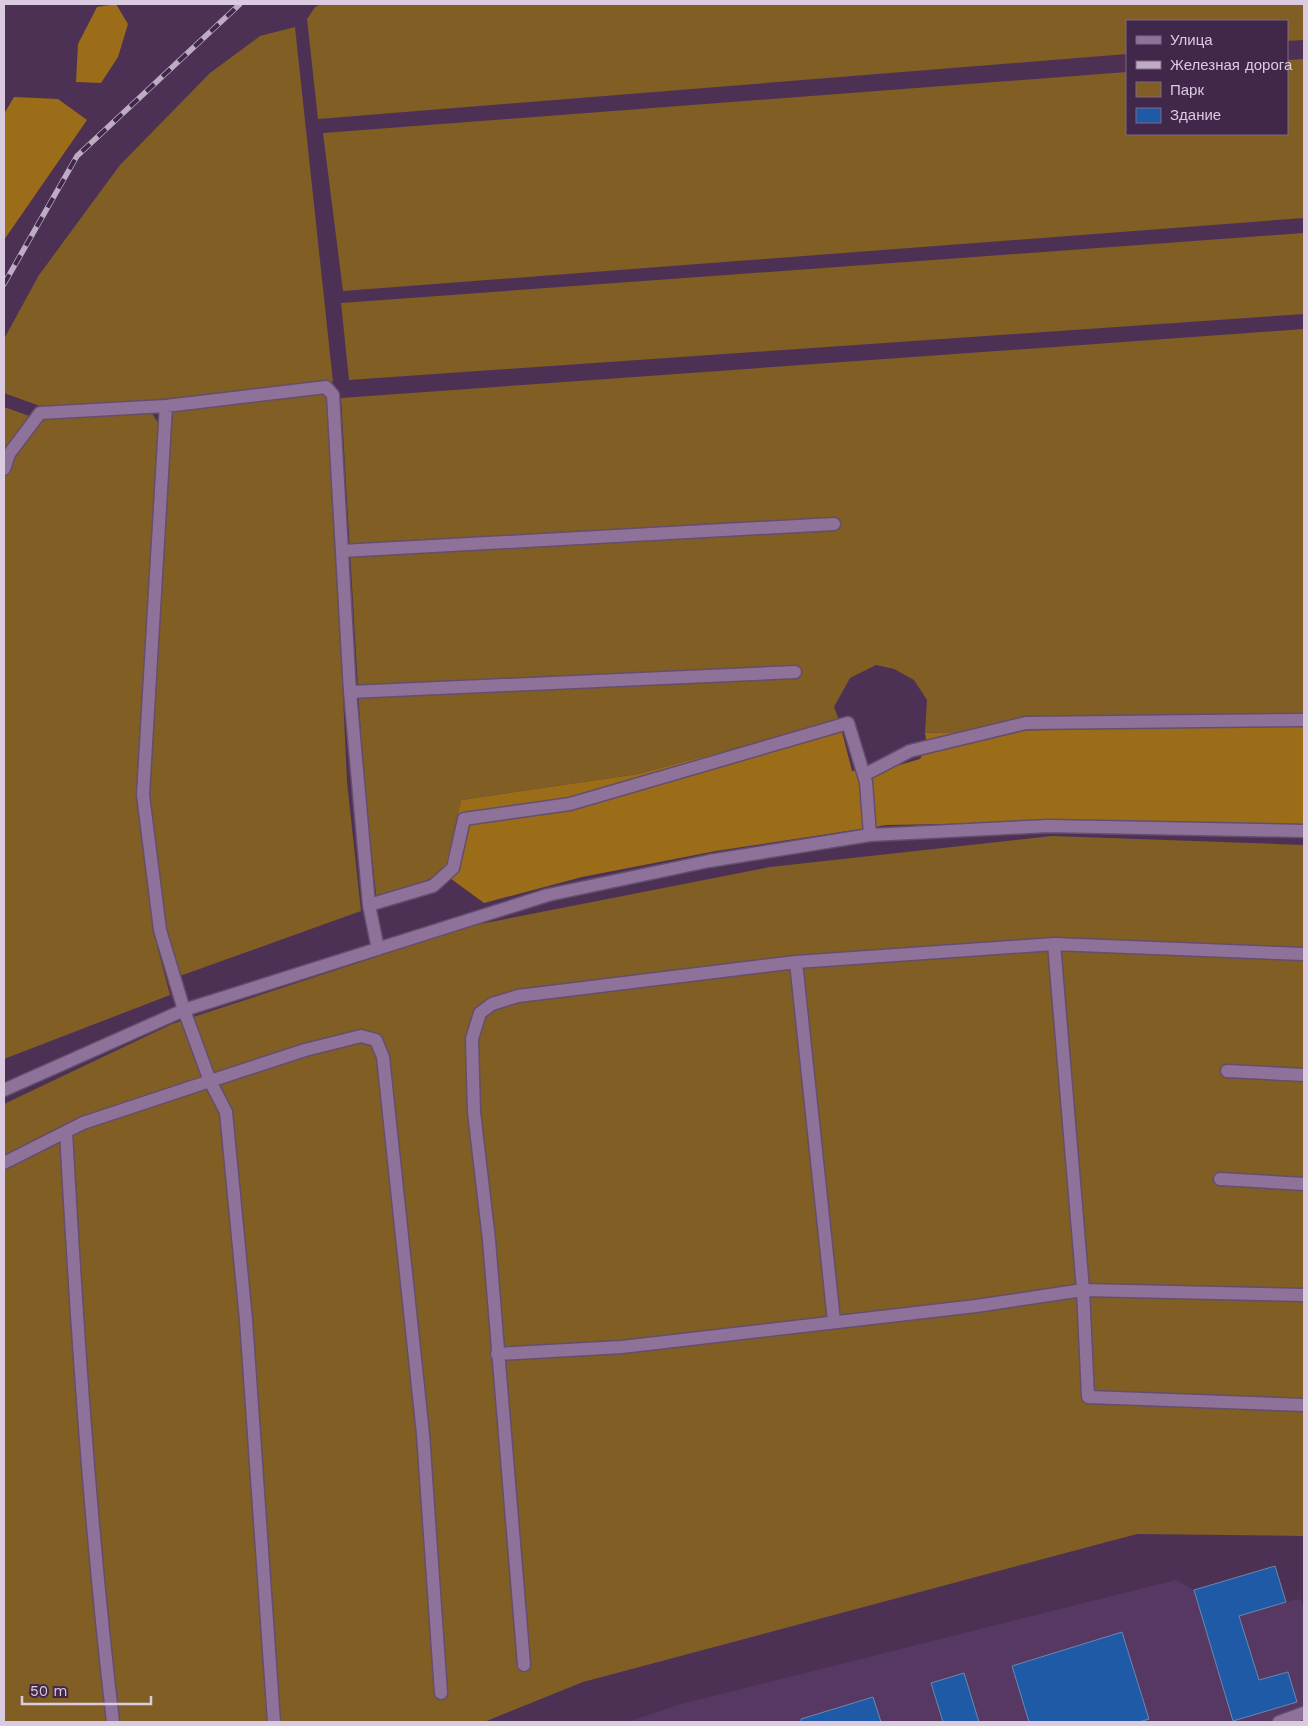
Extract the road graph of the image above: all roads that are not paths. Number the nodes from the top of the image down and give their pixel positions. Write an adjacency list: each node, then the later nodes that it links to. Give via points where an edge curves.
1 (166, 406): 2 (street, via 40,413 9,454); 4 (street, via 326,387 333,394); 16 (street, via 143,796 160,930)
2 (4, 469)
3 (834, 524): 4 (street)
4 (342, 551): 6 (street)
5 (795, 672): 6 (street)
6 (350, 692): 11 (street)
7 (1304, 720): 8 (street, via 1026,723 910,751)
8 (864, 775): 10 (street); 11 (street, via 848,723 570,804 464,819 453,868 433,886)
9 (1304, 831): 10 (street, via 1048,826)
10 (870, 834): 13 (street, via 709,861 548,896)
11 (369, 905): 13 (street)
12 (1054, 944): 14 (street); 15 (street); 25 (street)
13 (378, 949): 16 (street)
14 (1304, 954)
15 (796, 962): 27 (street); 28 (street, via 518,996 492,1004 480,1013 472,1039 474,1112 489,1240)
16 (184, 1010): 19 (street); 20 (street)
17 (1227, 1072): 18 (street)
18 (1304, 1075)
19 (210, 1081): 21 (street); 31 (street, via 305,1050 361,1036 376,1040 384,1057 424,1434); 34 (street, via 226,1112 235,1193)
20 (4, 1090)
21 (66, 1132): 22 (street); 33 (street, via 74,1272)
22 (4, 1163)
23 (1220, 1179): 24 (street)
24 (1304, 1184)
25 (1084, 1290): 26 (street); 27 (street, via 976,1306); 29 (street, via 1088,1397)
26 (1304, 1295)
27 (834, 1321): 28 (street, via 622,1347)
28 (497, 1354): 30 (street)
29 (1304, 1405)
30 (524, 1665)
31 (442, 1693)
32 (1304, 1713): 35 (street)
33 (113, 1722)
34 (274, 1722)
35 (1279, 1722)

